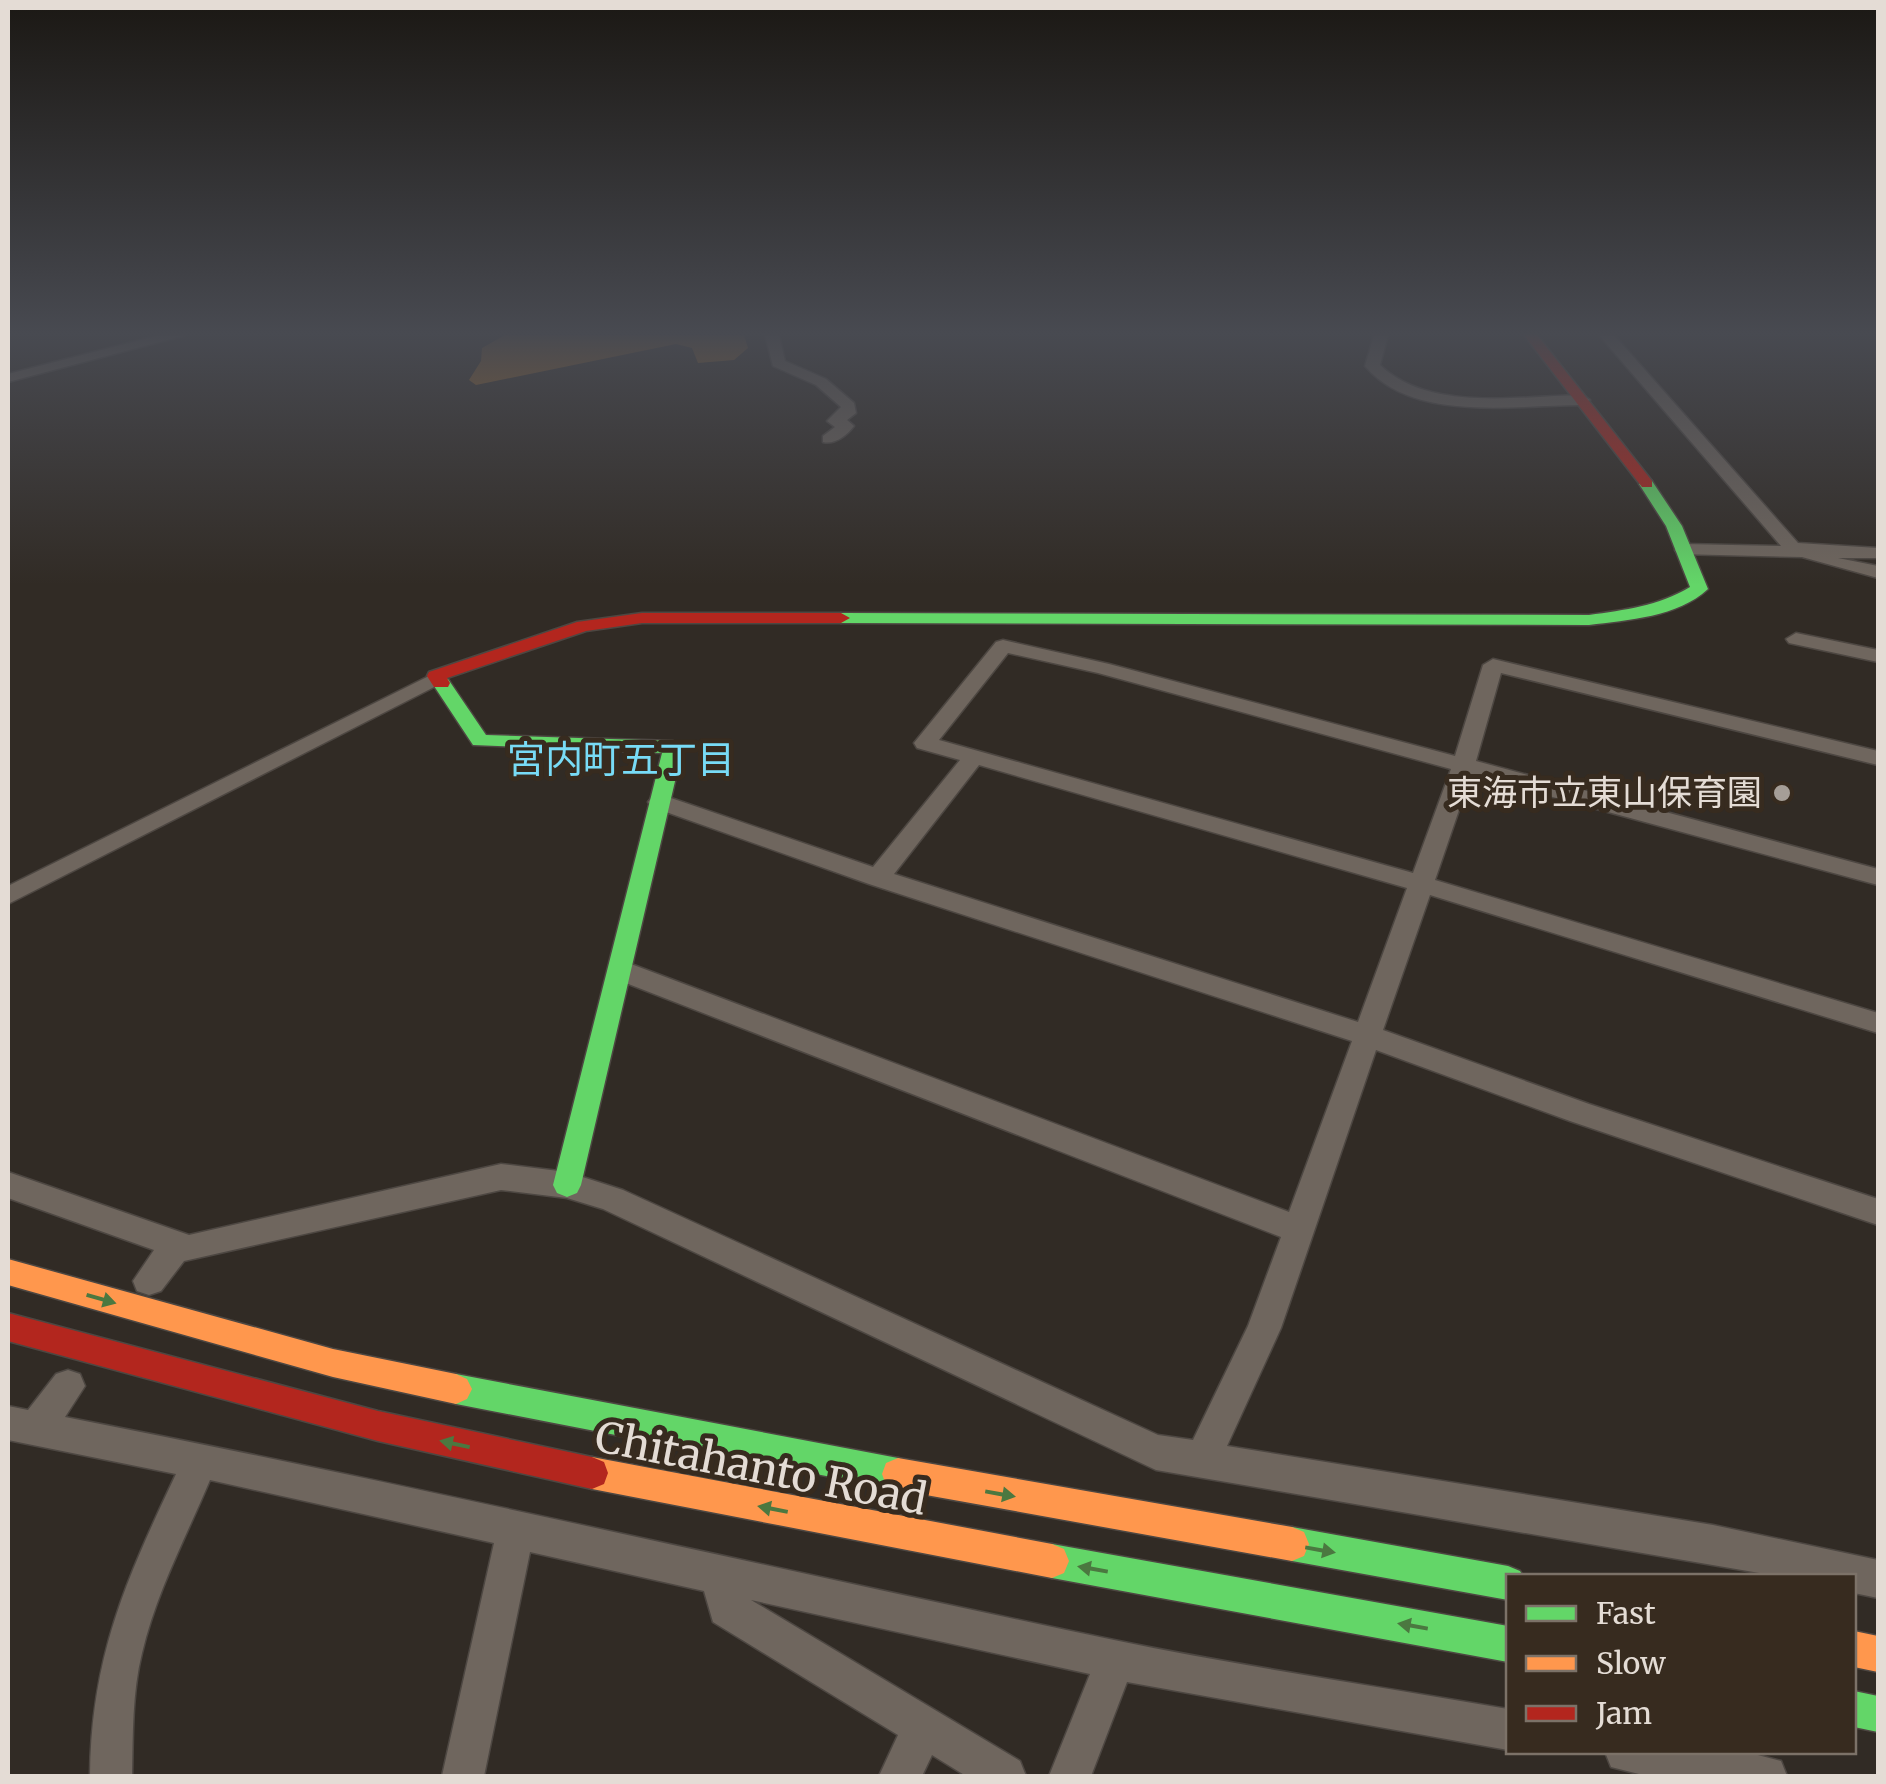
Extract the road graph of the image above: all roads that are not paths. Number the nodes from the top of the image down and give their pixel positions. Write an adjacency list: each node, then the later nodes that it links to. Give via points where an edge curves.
1 (839, 418): 4 (street, via 835,421 846,426)
2 (1595, 418): 5 (main road)
3 (1679, 418): 6 (street)
4 (829, 439)
5 (1684, 550): 6 (street); 11 (main road, via 1699,589 1682,602 1589,620 653,618 583,626)
6 (1804, 553): 7 (street); 8 (street)
7 (1878, 553)
8 (1878, 572)
9 (1796, 639): 10 (street)
10 (1878, 656)
11 (438, 678): 15 (main road, via 480,741 673,747); 19 (street)
12 (973, 758): 14 (street, via 925,743 1003,646); 16 (street); 18 (street)
13 (1878, 758): 14 (street, via 1493,665)
14 (1463, 766): 17 (street); 18 (street)
15 (660, 802): 16 (street); 20 (main road)
16 (878, 878): 22 (street)
17 (1878, 878)
18 (1418, 883): 21 (street); 22 (street)
19 (8, 896)
20 (622, 971): 24 (main road); 26 (street)
21 (1878, 1022)
22 (1368, 1036): 25 (street); 26 (street)
23 (8, 1185): 27 (street)
24 (567, 1185): 27 (street, via 502,1177); 34 (street, via 1156,1452)
25 (1878, 1212)
26 (1297, 1229): 34 (street, via 1264,1328)
27 (178, 1245): 29 (street)
28 (8, 1272): 38 (main road, Chitahanto Road, one-way to 38, via 334,1363 673,1434)
29 (148, 1281)
30 (8, 1328): 39 (main road, Chitahanto Road, one-way to 30, via 616,1478 253,1398)
31 (68, 1386): 32 (street)
32 (21, 1427): 33 (street)
33 (201, 1459): 35 (street); 44 (street, via 122,1654)
34 (1202, 1459): 36 (street)
35 (516, 1529): 37 (street); 45 (street)
36 (1854, 1574)
37 (720, 1576): 40 (street); 41 (street, via 727,1608)
38 (1506, 1583)
39 (1506, 1644)
40 (1116, 1660): 42 (street); 48 (street)
41 (924, 1728): 46 (street); 47 (street)
42 (1506, 1730)
43 (1638, 1754): 49 (street)
44 (111, 1776)
45 (463, 1776)
46 (900, 1776)
47 (1005, 1776)
48 (1070, 1776)
49 (1766, 1776)

